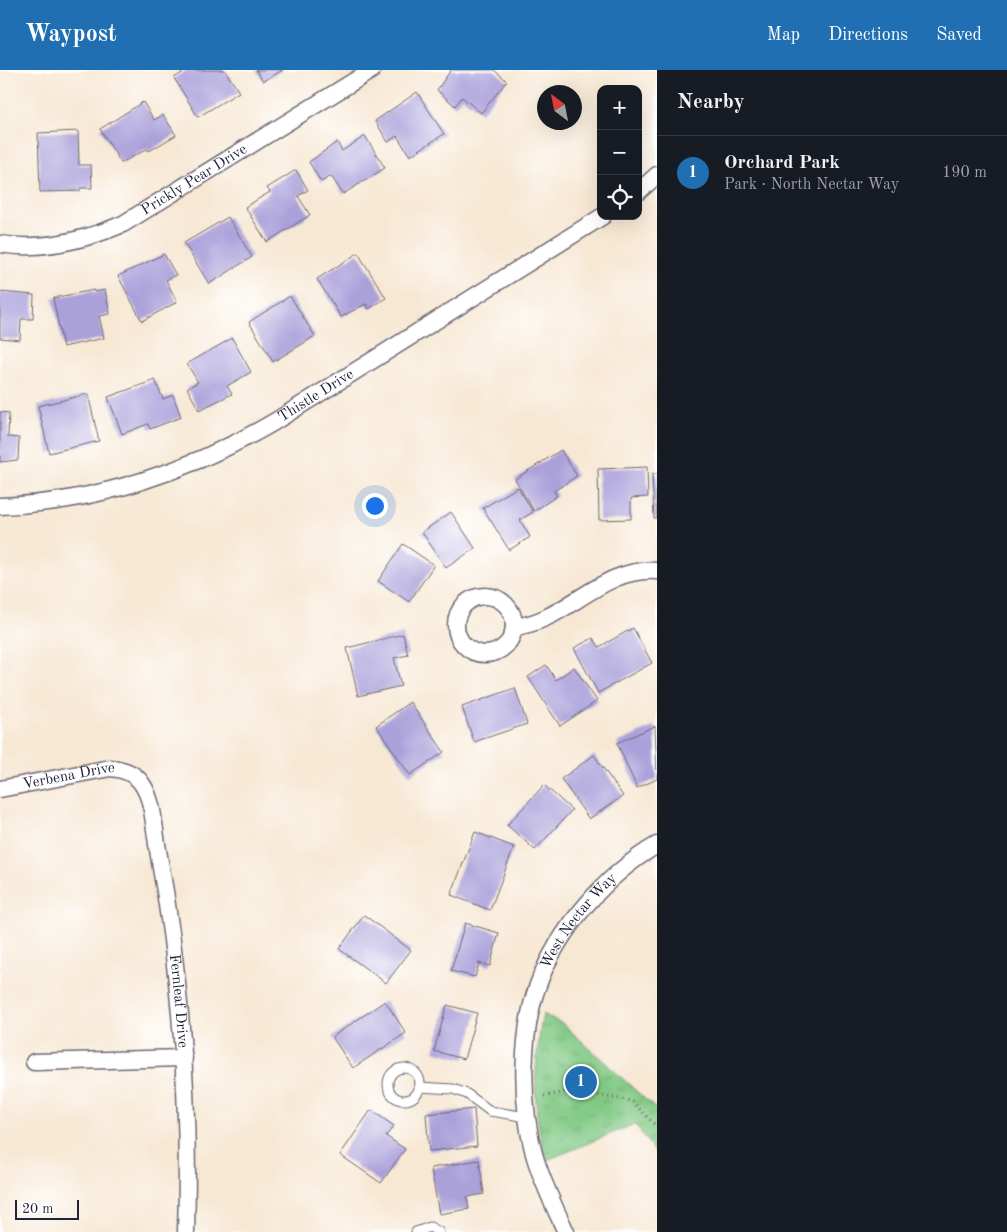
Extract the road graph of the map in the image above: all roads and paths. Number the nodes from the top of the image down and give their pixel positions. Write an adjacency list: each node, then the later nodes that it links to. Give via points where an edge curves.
1 (372, 70): 5 (street, Prickly Pear Drive, via 123,224 87,238 55,244)
2 (657, 174): 3 (street)
3 (642, 188)
4 (597, 220): 6 (street, Thistle Drive, via 274,422 226,448 161,474 86,496)
5 (0, 244)
6 (0, 506)
7 (654, 570): 8 (street, via 619,576 544,618)
8 (514, 627)
9 (136, 776): 10 (street, Verbena Drive, via 119,768 110,768); 12 (street, Fernleaf Drive, via 146,792 161,864)
10 (0, 789)
11 (657, 845): 16 (street, West Nectar Way, via 605,884 576,918 548,963 538,985 525,1051)
12 (184, 1058): 13 (street); 18 (street, Fernleaf Drive)
13 (34, 1062)
14 (419, 1087): 16 (lane, via 453,1089 467,1094 490,1111)
15 (544, 1096): 17 (path, via 572,1091 632,1101)
16 (527, 1117): 21 (street, West Nectar Way, via 544,1186)
17 (657, 1127)
18 (186, 1232)
19 (416, 1232): 20 (lane, via 430,1227)
20 (439, 1232)
21 (566, 1232)

